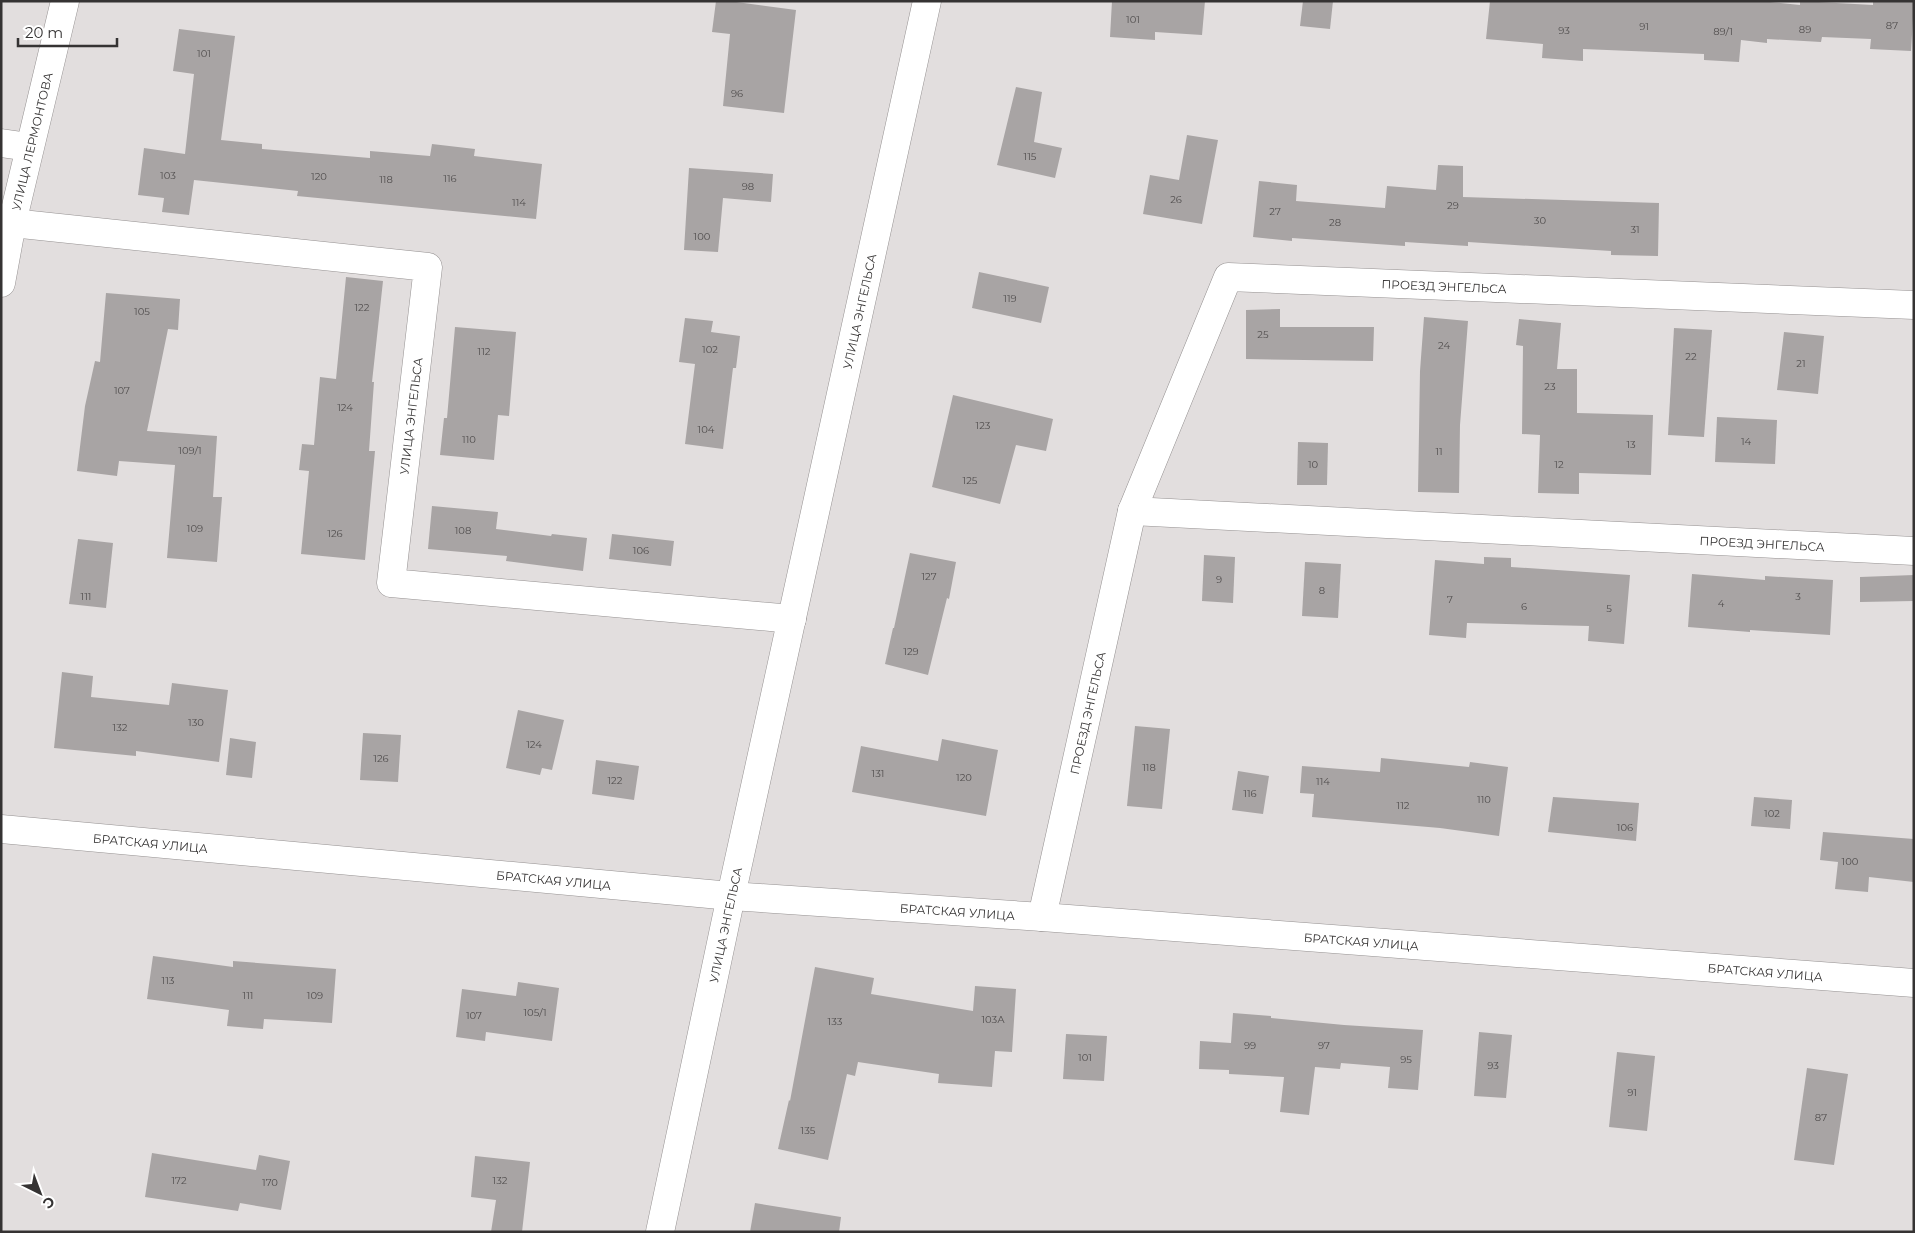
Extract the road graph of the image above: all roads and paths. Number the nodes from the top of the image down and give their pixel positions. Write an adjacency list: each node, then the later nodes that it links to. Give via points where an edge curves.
1 (65, 1): 4 (street, УЛИЦА ЛЕРМОНТОВА)
2 (927, 1): 10 (street, УЛИЦА ЭНГЕЛЬСА)
3 (1, 143): 4 (street)
4 (30, 147): 5 (street, УЛИЦА ЛЕРМОНТОВА)
5 (12, 223): 6 (street, УЛИЦА ЛЕРМОНТОВА); 10 (street, УЛИЦА ЭНГЕЛЬСА, via 428,266 391,583)
6 (1, 283)
7 (1914, 306): 8 (street, ПРОЕЗД ЭНГЕЛЬСА, via 1228,277)
8 (1132, 511): 9 (street, ПРОЕЗД ЭНГЕЛЬСА); 13 (street, ПРОЕЗД ЭНГЕЛЬСА)
9 (1914, 551)
10 (792, 620): 12 (street, УЛИЦА ЭНГЕЛЬСА)
11 (1, 829): 12 (street, БРАТСКАЯ УЛИЦА)
12 (731, 896): 13 (street, БРАТСКАЯ УЛИЦА); 15 (street, УЛИЦА ЭНГЕЛЬСА)
13 (1042, 917): 14 (street, БРАТСКАЯ УЛИЦА)
14 (1914, 983)
15 (660, 1232)

